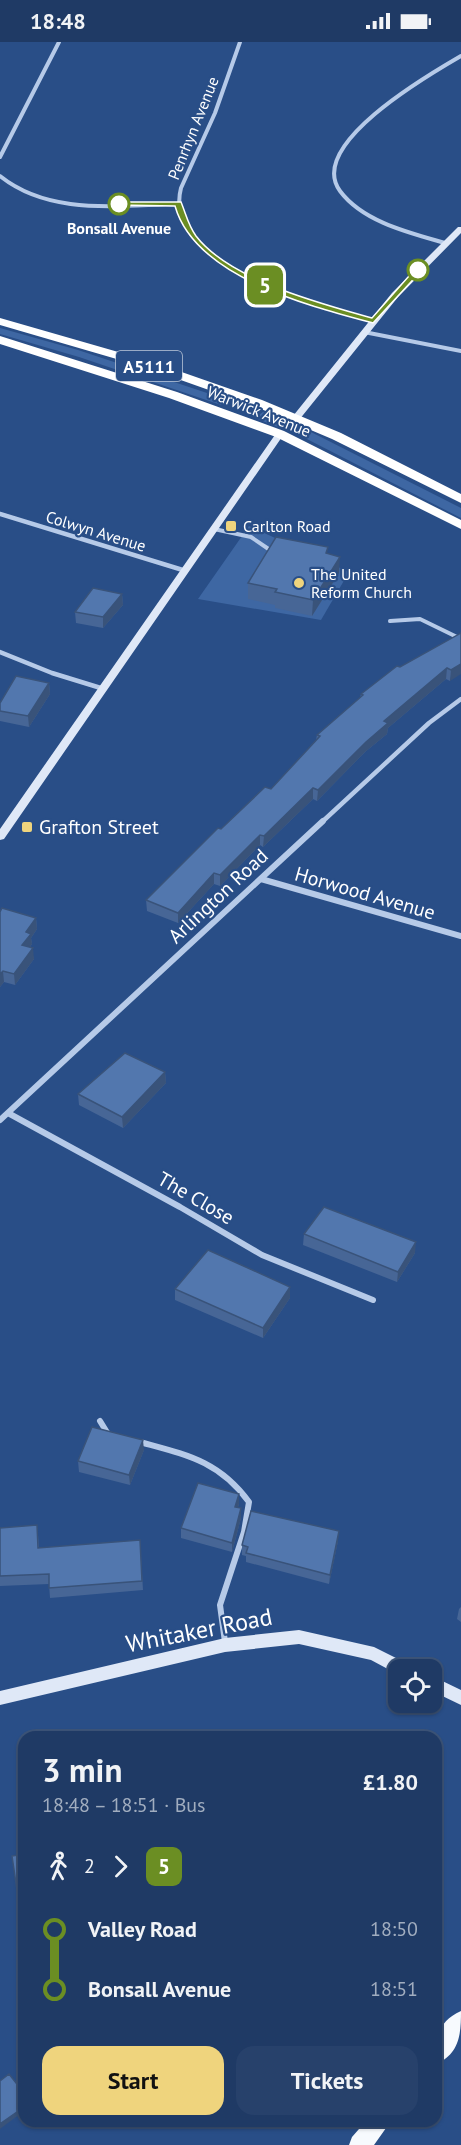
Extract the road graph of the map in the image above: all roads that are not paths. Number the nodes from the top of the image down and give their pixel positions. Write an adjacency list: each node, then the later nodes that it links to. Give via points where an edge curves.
1 (59, 42): 4 (street)
2 (240, 42): 6 (street, Penrhyn Avenue)
3 (461, 56): 8 (street, via 431,73 360,130 341,150 335,169 339,189 365,211)
4 (1, 154)
5 (0, 176): 6 (street, via 24,193 59,202)
6 (178, 204): 10 (street, Penrhyn Avenue, via 183,221 195,238 234,270 303,300)
7 (461, 229): 8 (street)
8 (445, 243): 10 (street)
9 (0, 321): 14 (highway, Warwick Avenue / A5111, via 131,360)
10 (373, 321): 11 (street)
11 (364, 332): 13 (street); 14 (street)
12 (0, 340): 15 (highway, Warwick Avenue / A5111)
13 (461, 351)
14 (296, 418): 16 (highway, Warwick Avenue / A5111)
15 (280, 434): 18 (highway, Warwick Avenue / A5111); 19 (street)
16 (461, 499)
17 (0, 514): 21 (street, Colwyn Avenue)
18 (461, 525)
19 (214, 529): 20 (lane, via 251,537); 21 (street)
20 (270, 550)
21 (186, 571): 25 (street)
22 (390, 621): 23 (lane, via 419,617)
23 (461, 639)
24 (0, 652): 25 (street)
25 (104, 690): 27 (street)
26 (461, 699): 28 (street, Arlington Road, via 429,723)
27 (0, 837)
28 (261, 879): 29 (street, Horwood Avenue); 30 (street, Arlington Road)
29 (461, 936)
30 (8, 1113): 31 (street, Arlington Road); 32 (street, The Close, via 262,1255)
31 (0, 1120)
32 (373, 1300)
33 (100, 1421): 34 (lane, via 108,1434)
34 (120, 1437)
35 (131, 1440): 36 (lane, via 210,1462 239,1486 249,1502 244,1532 220,1605)
36 (225, 1645): 37 (street, Whitaker Road, via 299,1637 374,1654); 39 (street, Whitaker Road)
37 (388, 1661)
38 (442, 1688): 40 (street)
39 (0, 1698)
40 (461, 1698)
41 (461, 2022): 42 (main road)
42 (442, 2046)
43 (375, 2127): 44 (main road)
44 (360, 2145)

